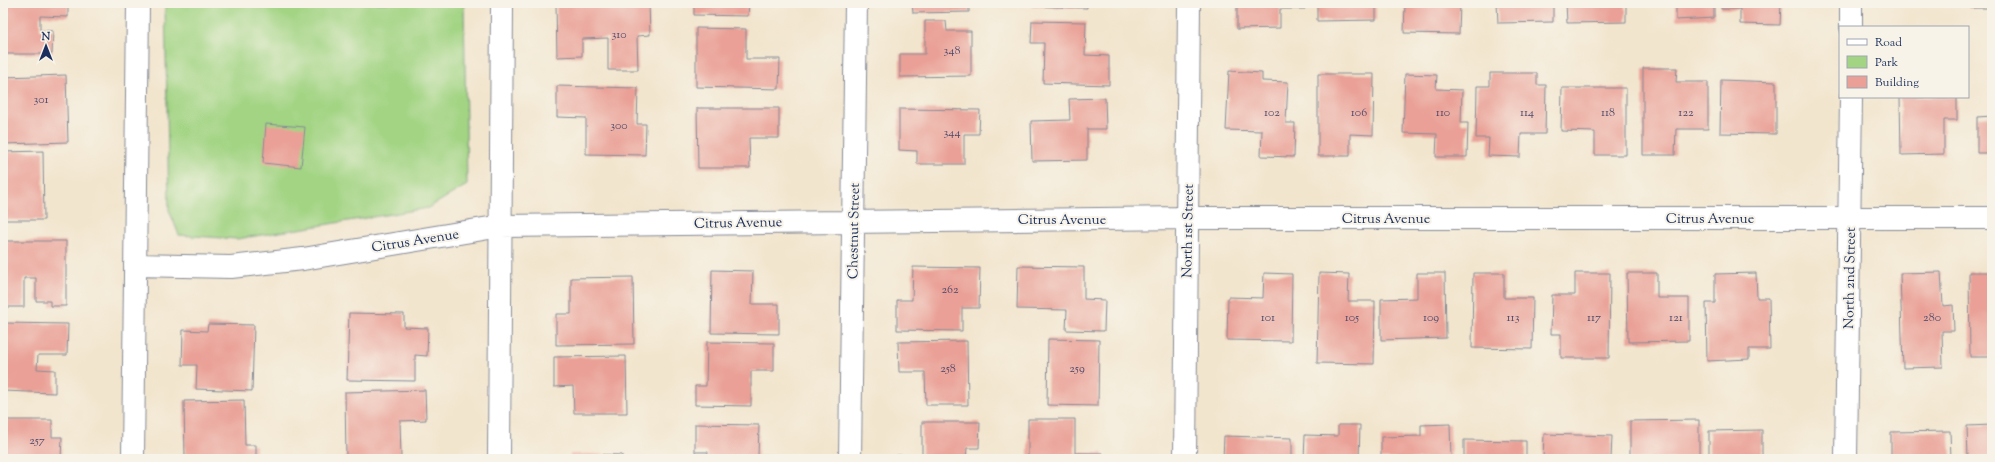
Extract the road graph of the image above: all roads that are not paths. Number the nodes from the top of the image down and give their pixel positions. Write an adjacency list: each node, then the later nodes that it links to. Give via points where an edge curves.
1 (138, 3): 13 (street)
2 (502, 3): 12 (street)
3 (856, 3): 11 (street, Chestnut Street)
4 (1189, 3): 8 (street, North 1st Street)
5 (1851, 3): 6 (street)
6 (1851, 26)
7 (1851, 98): 9 (street, North 2nd Street)
8 (1187, 218): 9 (street, Citrus Avenue); 11 (street, Citrus Avenue); 17 (street, North 1st Street)
9 (1850, 218): 10 (street, Citrus Avenue); 18 (street, North 2nd Street)
10 (1992, 218)
11 (854, 221): 12 (street, Citrus Avenue); 16 (street, Chestnut Street)
12 (501, 226): 13 (street, Citrus Avenue, via 303,259 231,267); 15 (street)
13 (135, 265): 14 (street)
14 (133, 459)
15 (499, 459)
16 (850, 459)
17 (1185, 459)
18 (1846, 459)

